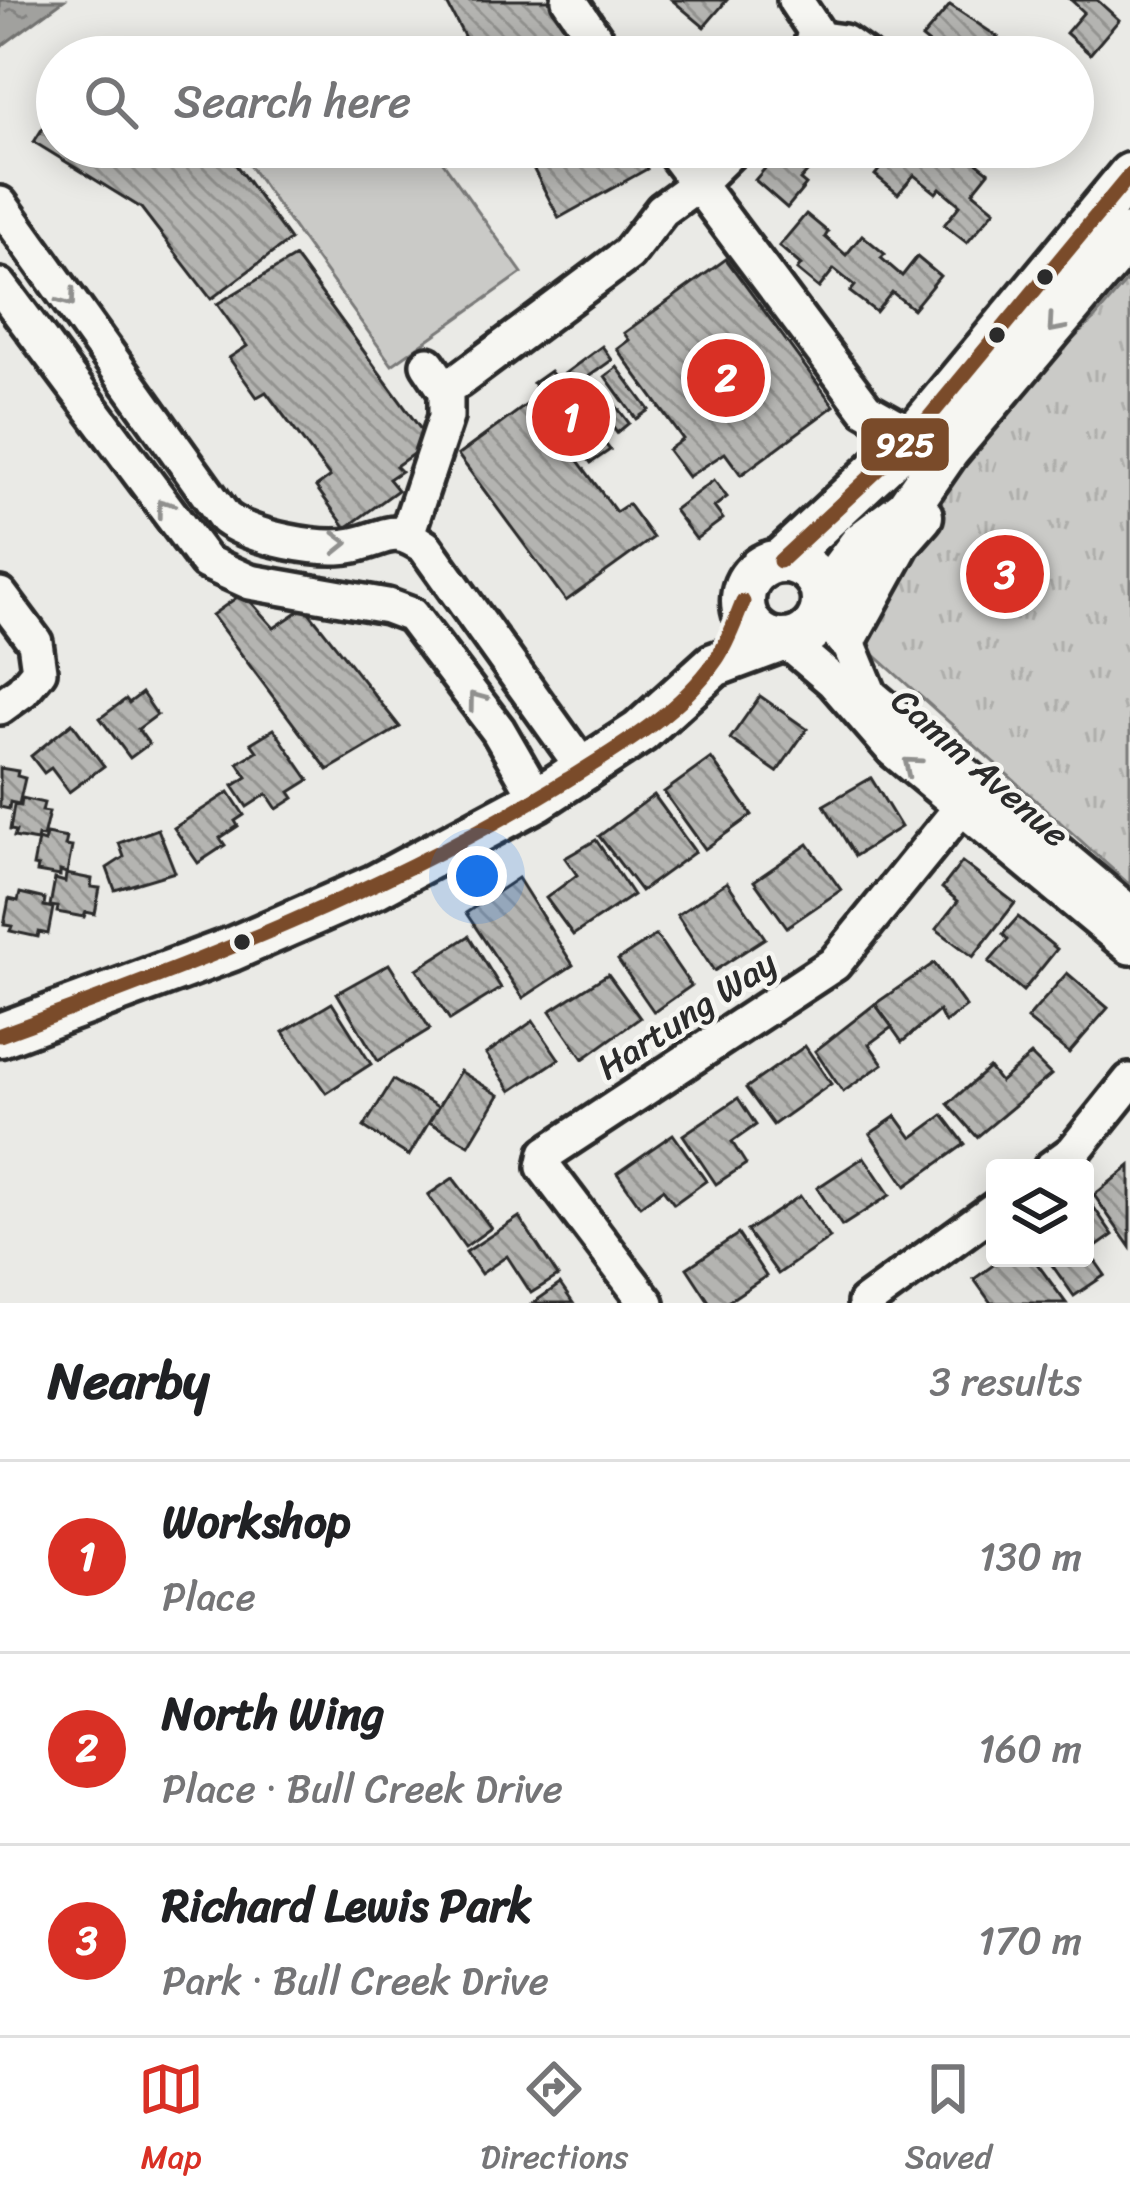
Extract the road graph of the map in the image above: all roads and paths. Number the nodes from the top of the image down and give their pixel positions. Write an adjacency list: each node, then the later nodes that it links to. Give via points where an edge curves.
1 (569, 0): 3 (street)
2 (795, 0): 4 (street, via 808,14)
3 (594, 36)
4 (811, 36)
5 (685, 168): 8 (street)
6 (713, 168): 8 (street)
7 (1130, 175): 13 (main road)
8 (696, 184): 13 (street, via 866,409); 15 (street, via 662,210 628,254 435,372 434,412)
9 (0, 204): 14 (street, one-way to 14, via 225,518)
10 (1130, 235): 12 (main road, one-way to 12)
11 (0, 286): 17 (street, one-way to 11, via 206,562)
12 (1012, 374): 13 (main road); 20 (main road, via 935,500)
13 (930, 444): 16 (main road); 20 (main road, via 907,509 861,544)
14 (244, 532): 15 (street, one-way to 15, via 351,546); 17 (street)
15 (401, 534): 24 (street, via 425,547)
16 (780, 561): 19 (main road, via 749,579); 20 (main road, via 813,573)
17 (227, 573): 26 (street, one-way to 17, via 498,730 411,615)
18 (0, 596): 23 (street, via 35,642 39,671)
19 (743, 602): 21 (main road, via 758,632); 22 (main road)
20 (831, 614): 21 (main road); 25 (street, Camm Avenue, via 870,695)
21 (783, 641): 22 (main road); 25 (street, Camm Avenue, one-way to 21, via 893,751 833,681)
22 (713, 665): 24 (main road, via 640,732)
23 (0, 707)
24 (584, 769): 26 (main road)
25 (969, 798): 27 (street, Camm Avenue); 28 (street, Camm Avenue); 33 (street, Hartung Way, via 834,964 547,1153 551,1178)
26 (538, 799): 29 (main road, via 304,919)
27 (1130, 913)
28 (1130, 947)
29 (0, 1035)
30 (1130, 1081): 31 (street)
31 (1063, 1159)
32 (986, 1216): 34 (street)
33 (647, 1303)
34 (865, 1303)

